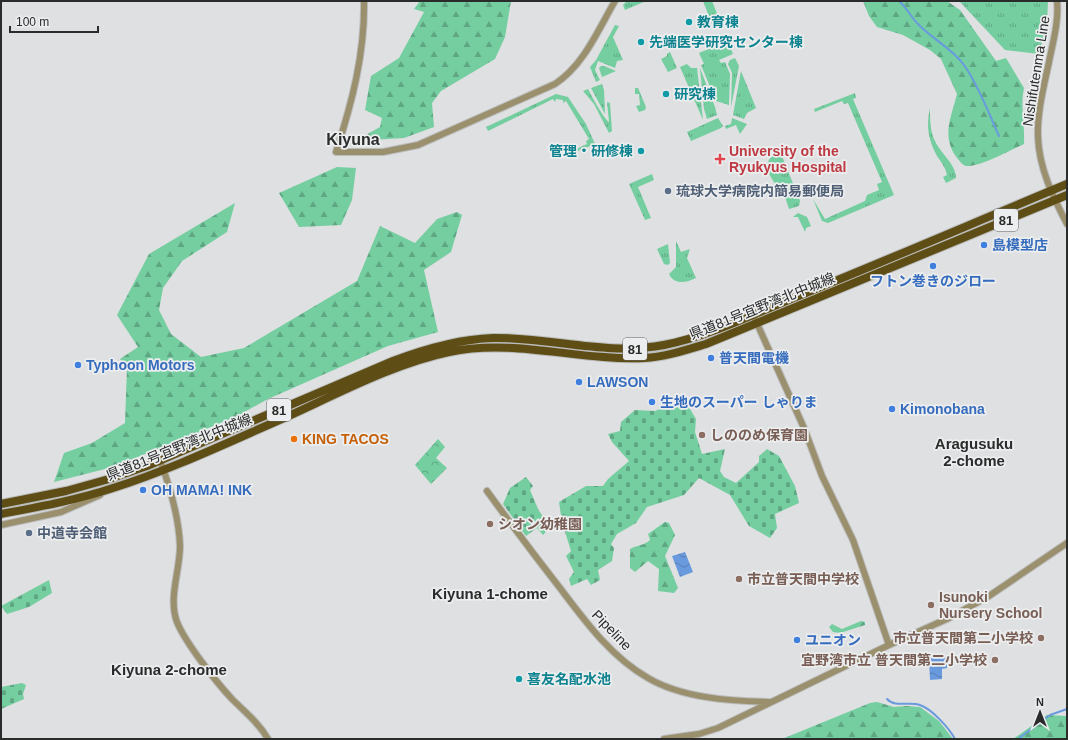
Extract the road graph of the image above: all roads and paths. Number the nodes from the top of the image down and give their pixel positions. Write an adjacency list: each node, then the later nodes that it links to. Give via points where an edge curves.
1 (364, 1): 2 (street, via 364,23 355,85 336,152 383,152 418,145 539,92 564,78 584,54)
2 (615, 1)
3 (1057, 1): 5 (street, Nishifutenma Line, via 1057,21 1038,128 1039,152)
4 (1067, 184): 5 (main road, 県道81号宜野湾北中城線 / 81)
5 (1051, 190): 7 (street, Nishifutenma Line); 9 (main road, 県道81号宜野湾北中城線 / 81)
6 (1067, 194): 7 (main road, 県道81号宜野湾北中城線 / 81)
7 (1055, 199): 8 (street, Nishifutenma Line); 10 (main road, 県道81号宜野湾北中城線 / 81)
8 (1067, 224)
9 (753, 314): 10 (street); 11 (main road, 県道81号宜野湾北中城線 / 81, via 675,343 650,348 608,349 494,338 420,351)
10 (757, 323): 12 (main road, 県道81号宜野湾北中城線 / 81, via 706,344 646,358 593,356 510,347 479,347 449,352 401,366); 22 (street, via 804,428 822,476 853,540)
11 (160, 460): 12 (street); 15 (main road, 県道81号宜野湾北中城線 / 81, via 109,479)
12 (163, 469): 13 (main road, 県道81号宜野湾北中城線 / 81); 24 (street, via 179,537 180,556 174,605 177,621 215,678 230,697 259,724)
13 (113, 488): 17 (main road, 県道81号宜野湾北中城線 / 81); 19 (street, via 86,502)
14 (487, 491): 23 (street, Pipeline, via 594,632 629,665 649,679 676,689 711,698)
15 (54, 494): 16 (main road, 県道81号宜野湾北中城線 / 81); 17 (street)
16 (1, 504)
17 (55, 504): 18 (main road, 県道81号宜野湾北中城線 / 81); 19 (street, via 52,512)
18 (1, 514)
19 (45, 516): 20 (street)
20 (1, 525)
21 (1067, 543): 22 (street, via 978,602)
22 (889, 645): 23 (street)
23 (772, 702): 25 (street, via 718,728 699,734)
24 (268, 739)
25 (664, 739)

